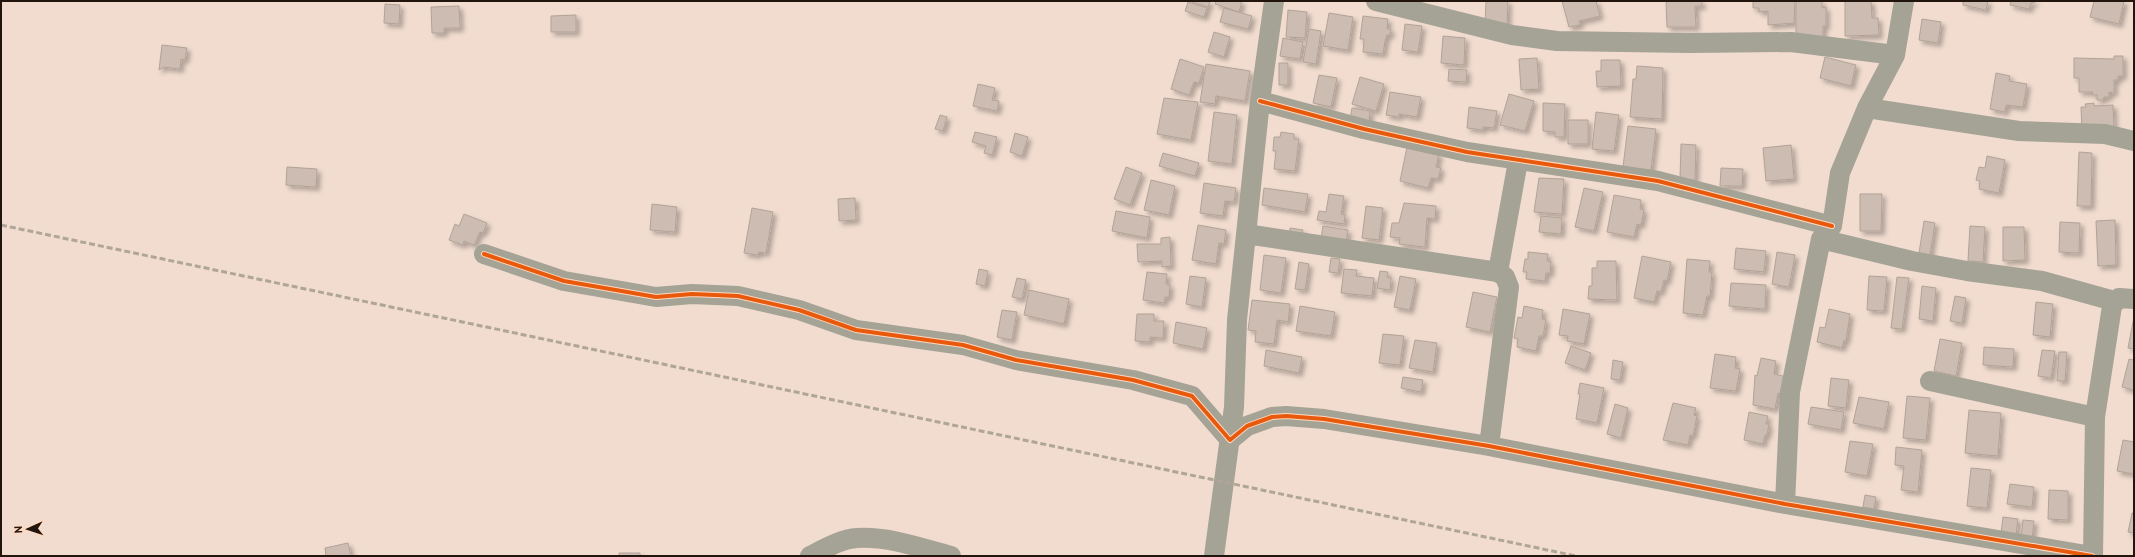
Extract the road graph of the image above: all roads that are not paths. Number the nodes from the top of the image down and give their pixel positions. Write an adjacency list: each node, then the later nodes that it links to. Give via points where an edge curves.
1 (1274, 1): 5 (street)
2 (1376, 1): 4 (street, via 1512,35 1556,41 1791,42)
3 (1904, 1): 4 (street)
4 (1895, 55): 6 (street)
5 (1260, 101): 8 (street, via 1364,129); 10 (street)
6 (1867, 108): 7 (street, via 2019,131 2105,134); 9 (street, via 1840,172)
7 (2134, 141)
8 (1518, 161): 9 (street, via 1658,181); 12 (street)
9 (1826, 233): 14 (street, via 1912,261 2042,281); 19 (street, via 1790,392)
10 (1246, 234): 12 (street); 17 (street, via 1237,320 1234,407)
11 (484, 254): 17 (street, via 564,281 656,297 692,294 738,296 799,310 856,330 963,345 1016,360 1132,380 1192,396)
12 (1498, 272): 18 (street, via 1505,277 1509,287)
13 (2134, 299): 14 (street, via 2119,298)
14 (2114, 301): 16 (street)
15 (1930, 381): 16 (street)
16 (2095, 417): 25 (street)
17 (1230, 440): 18 (street, via 1247,426 1286,416 1324,419); 24 (street)
18 (1489, 446): 19 (street)
19 (1785, 504): 25 (street)
20 (840, 543): 21 (street); 22 (street); 23 (street, via 856,538 892,541)
21 (810, 556)
22 (822, 556)
23 (951, 556)
24 (1214, 556)
25 (2093, 556)

